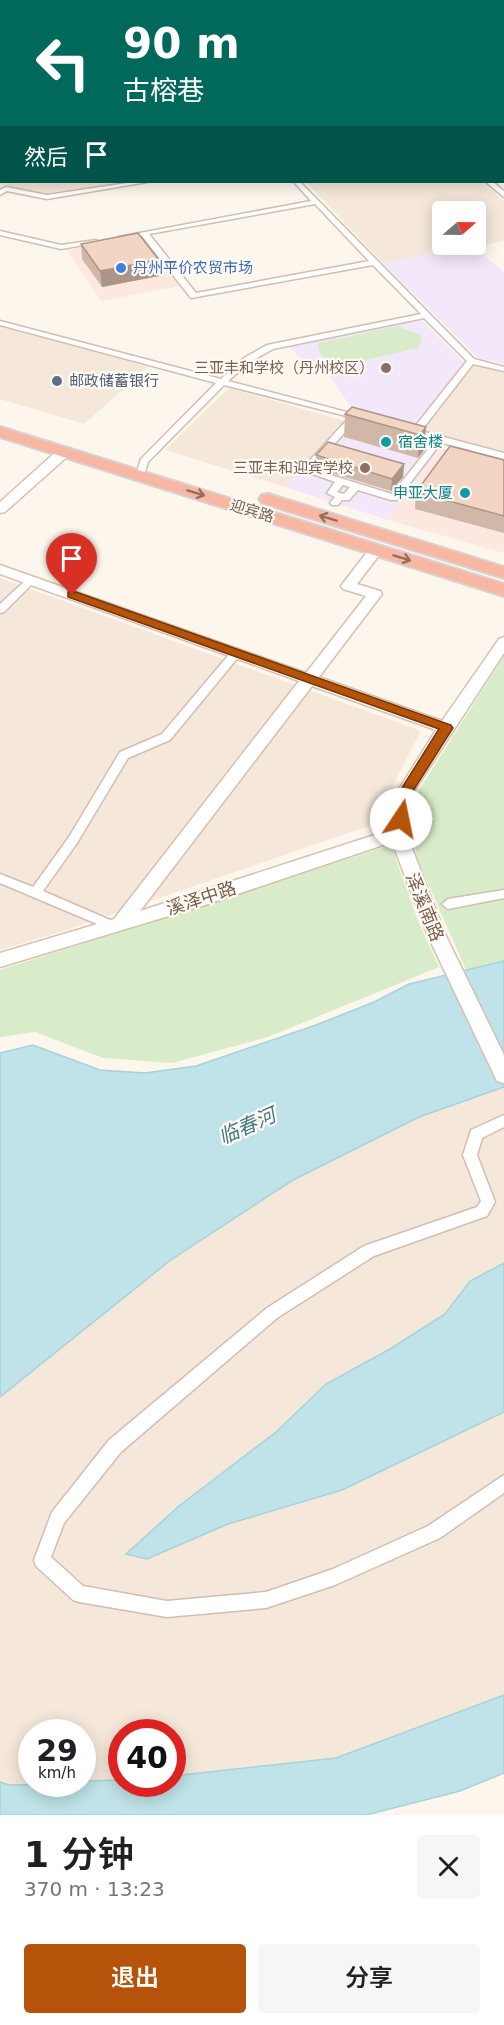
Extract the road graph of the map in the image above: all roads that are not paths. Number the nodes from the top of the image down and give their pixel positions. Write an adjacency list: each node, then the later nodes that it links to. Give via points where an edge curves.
1 (138, 183): 4 (street, via 47,197 6,189)
2 (298, 183): 6 (street)
3 (490, 183): 5 (street)
4 (0, 193)
5 (504, 195)
6 (317, 202): 8 (street); 9 (street)
7 (0, 233): 8 (street, via 61,247)
8 (144, 233): 9 (street, via 194,296)
9 (375, 262): 10 (street)
10 (426, 315): 12 (street); 14 (street, via 270,347 247,360)
11 (0, 323): 14 (street)
12 (471, 361): 13 (street); 17 (street)
13 (504, 369)
14 (222, 382): 17 (street); 22 (street)
15 (0, 417): 18 (highway, 迎宾路)
16 (0, 432): 19 (highway, 迎宾路)
17 (416, 433): 20 (street)
18 (106, 449): 21 (highway, via 105,456); 22 (highway, 迎宾路)
19 (64, 452): 21 (highway, 迎宾路); 26 (street)
20 (504, 456)
21 (91, 459): 22 (highway, 迎宾路)
22 (142, 468): 23 (highway, 迎宾路)
23 (166, 476): 27 (highway, 迎宾路, one-way to 27); 30 (highway, 迎宾路, one-way to 23)
24 (341, 481): 25 (street); 25 (street, via 332,493 338,499 346,498); 25 (street, via 305,470 349,423 433,448 394,498)
25 (356, 486)
26 (0, 508)
27 (376, 550): 30 (highway, 迎宾路, one-way to 30); 34 (street, via 348,586 375,594)
28 (0, 569): 29 (street)
29 (32, 580): 31 (street); 33 (street)
30 (504, 586)
31 (0, 610)
32 (504, 642): 35 (street, 泽溪南路)
33 (236, 653): 34 (street); 38 (street, via 166,737 124,755 73,840)
34 (310, 679): 35 (street); 41 (street)
35 (446, 728): 36 (street, 泽溪南路, via 404,794)
36 (401, 833): 41 (street, 溪泽中路); 43 (street, 泽溪南路, via 409,867 444,952)
37 (0, 878): 38 (street)
38 (35, 893): 41 (street)
39 (504, 894): 40 (street)
40 (448, 904)
41 (116, 925): 42 (street, 溪泽中路)
42 (0, 960)
43 (504, 1075)
44 (504, 1121): 45 (street, via 476,1134 470,1155 488,1202 482,1212 369,1251 272,1313 115,1446 58,1518 42,1560 78,1594 167,1609 266,1600 335,1576 434,1532)
45 (504, 1483)

